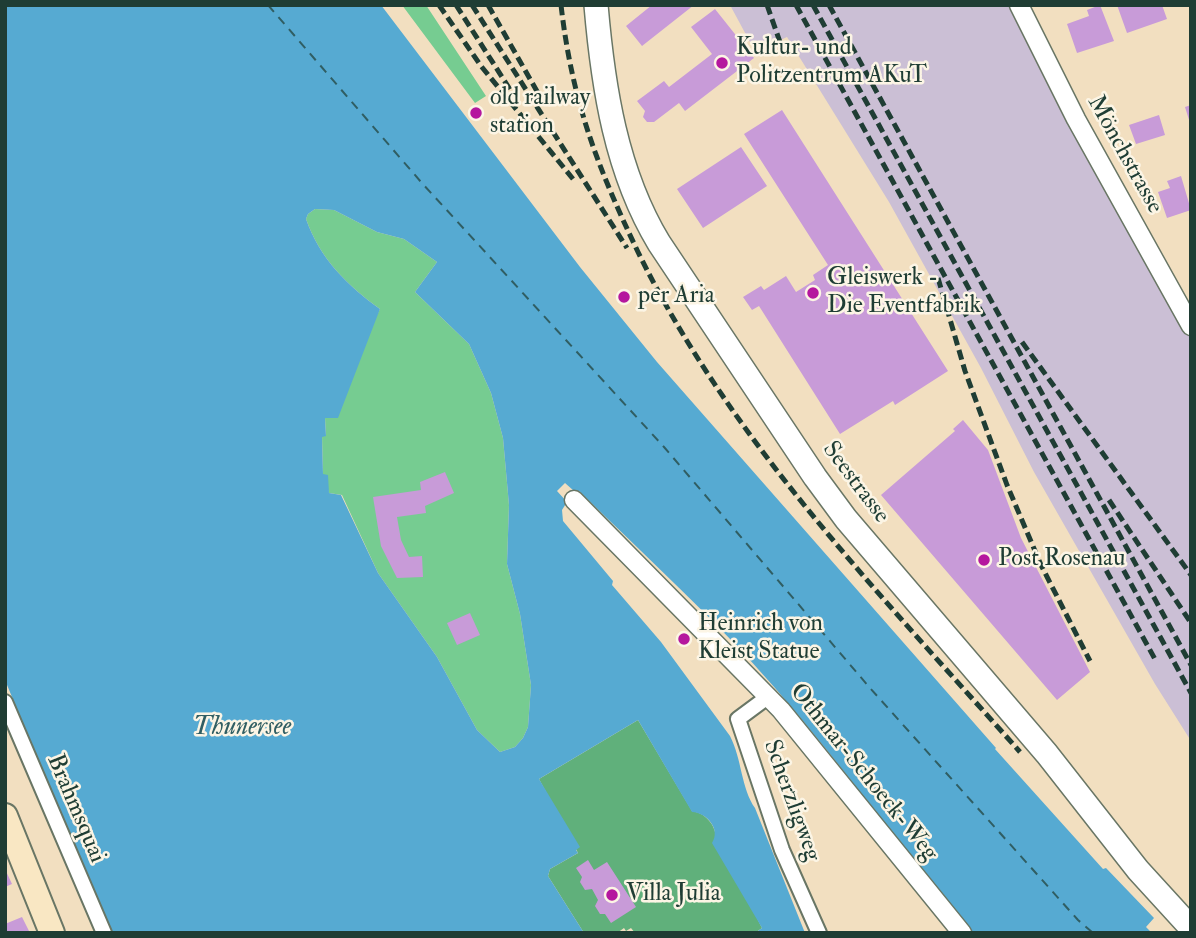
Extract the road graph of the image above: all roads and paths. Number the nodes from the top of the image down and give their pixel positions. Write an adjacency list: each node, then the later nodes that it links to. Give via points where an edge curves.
1 (596, 5): 8 (street, Seestrasse, via 616,135 630,184 659,243 846,519)
2 (1019, 5): 3 (street, Mönchstrasse, via 1076,119)
3 (1191, 326)
4 (574, 500): 5 (street, Othmar-Schoeck-Weg)
5 (769, 696): 11 (street, Scherzligweg, via 738,719 782,850); 12 (street, Othmar-Schoeck-Weg)
6 (5, 702): 10 (street, Brahmsquai)
7 (5, 816): 9 (main road)
8 (1191, 928)
9 (52, 933)
10 (104, 933)
11 (819, 933)
12 (962, 933)

